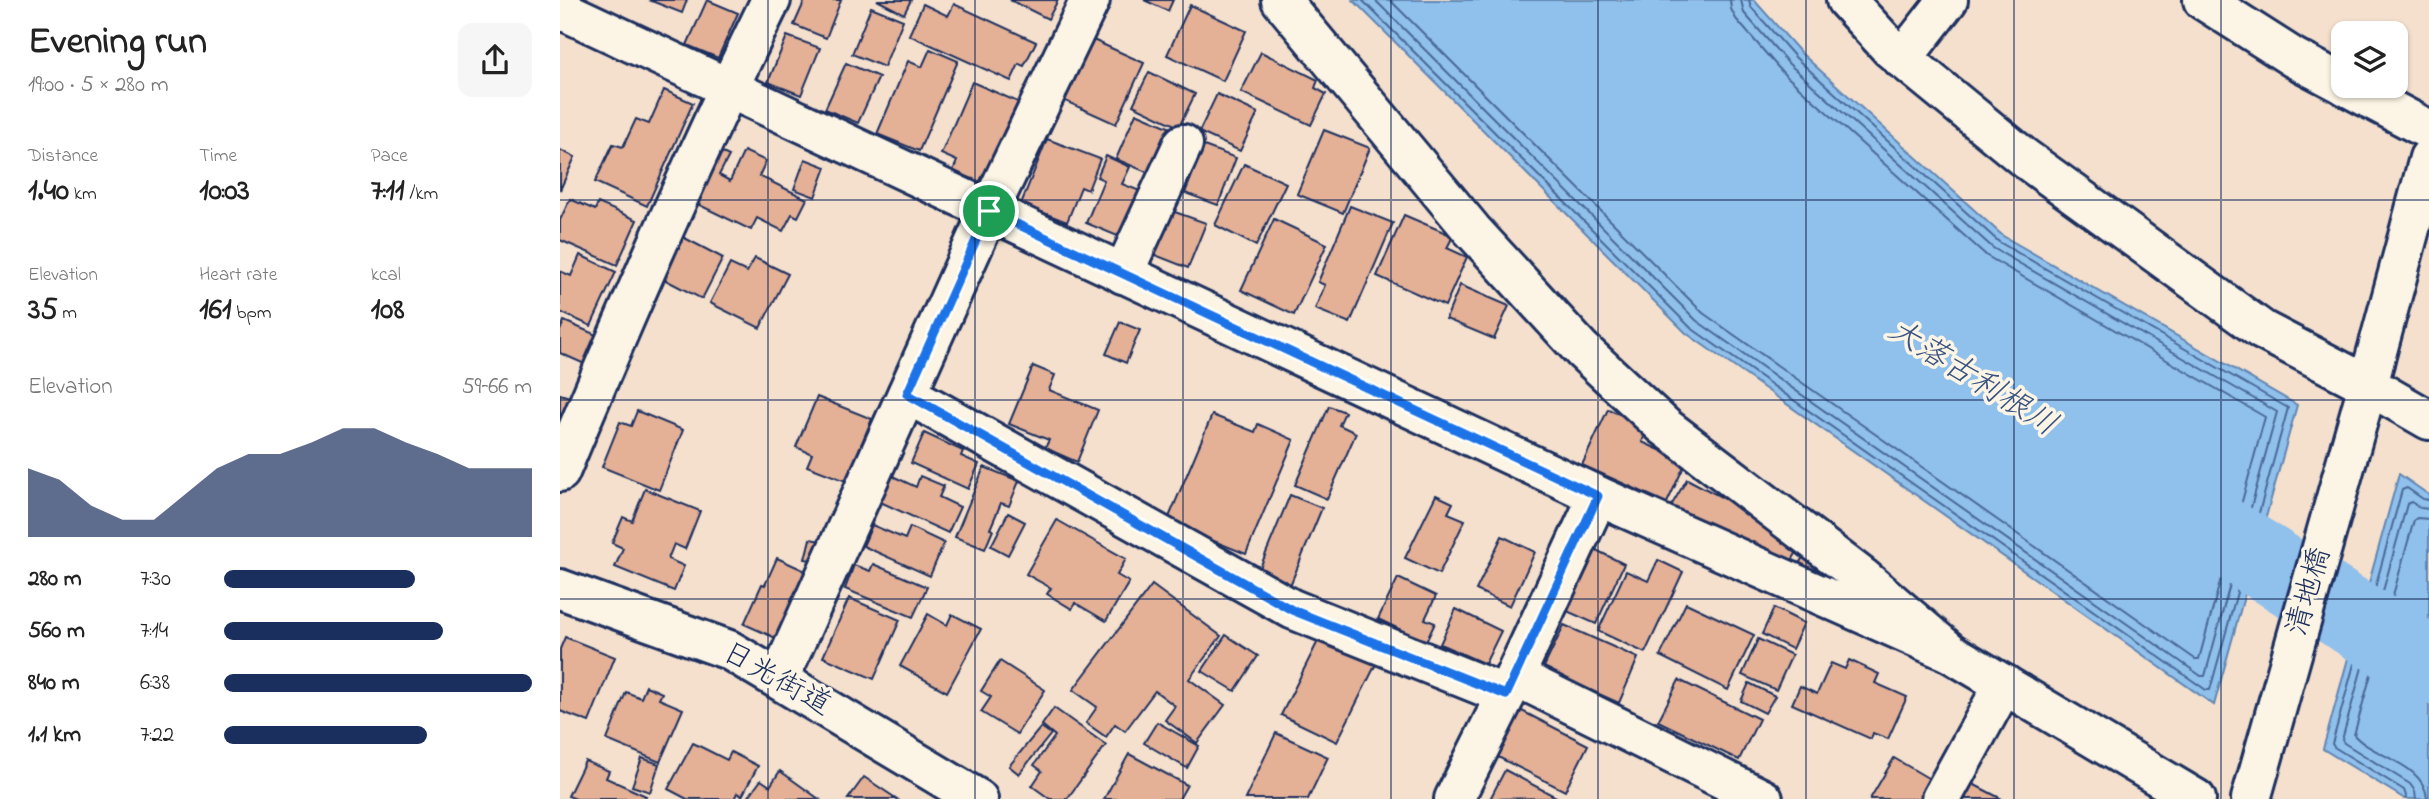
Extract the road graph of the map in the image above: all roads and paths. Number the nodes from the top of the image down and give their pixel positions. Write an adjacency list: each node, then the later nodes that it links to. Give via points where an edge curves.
1 (771, 0): 10 (street)
2 (1090, 0): 15 (street)
3 (1280, 0): 23 (street, via 1472,230 1582,350 1664,426 1862,577)
4 (1846, 0): 8 (street)
5 (1948, 0): 8 (street)
6 (2203, 0): 9 (street)
7 (560, 9): 10 (street)
8 (1902, 58): 17 (street, via 2023,157 2262,330)
9 (2331, 78)
10 (728, 88): 15 (street); 20 (street)
11 (2369, 98): 12 (street)
12 (2429, 130)
13 (1183, 144): 16 (street)
14 (2429, 158): 17 (street, 清地橋)
15 (989, 211): 16 (street); 18 (street)
16 (1123, 274): 21 (street)
17 (2368, 385): 19 (street); 32 (street, 清地橋)
18 (907, 394): 24 (street); 26 (street, via 1292,610)
19 (2429, 420)
20 (560, 472)
21 (1598, 496): 23 (street); 26 (street)
22 (560, 589): 24 (street, 日光街道, via 729,650)
23 (1951, 653): 25 (street)
24 (779, 680): 27 (street, 日光街道)
25 (2004, 684): 30 (street); 31 (street)
26 (1510, 686): 28 (street); 29 (street)
27 (958, 794)
28 (1454, 799)
29 (1763, 799)
30 (1941, 799)
31 (2196, 799)
32 (2251, 799)

